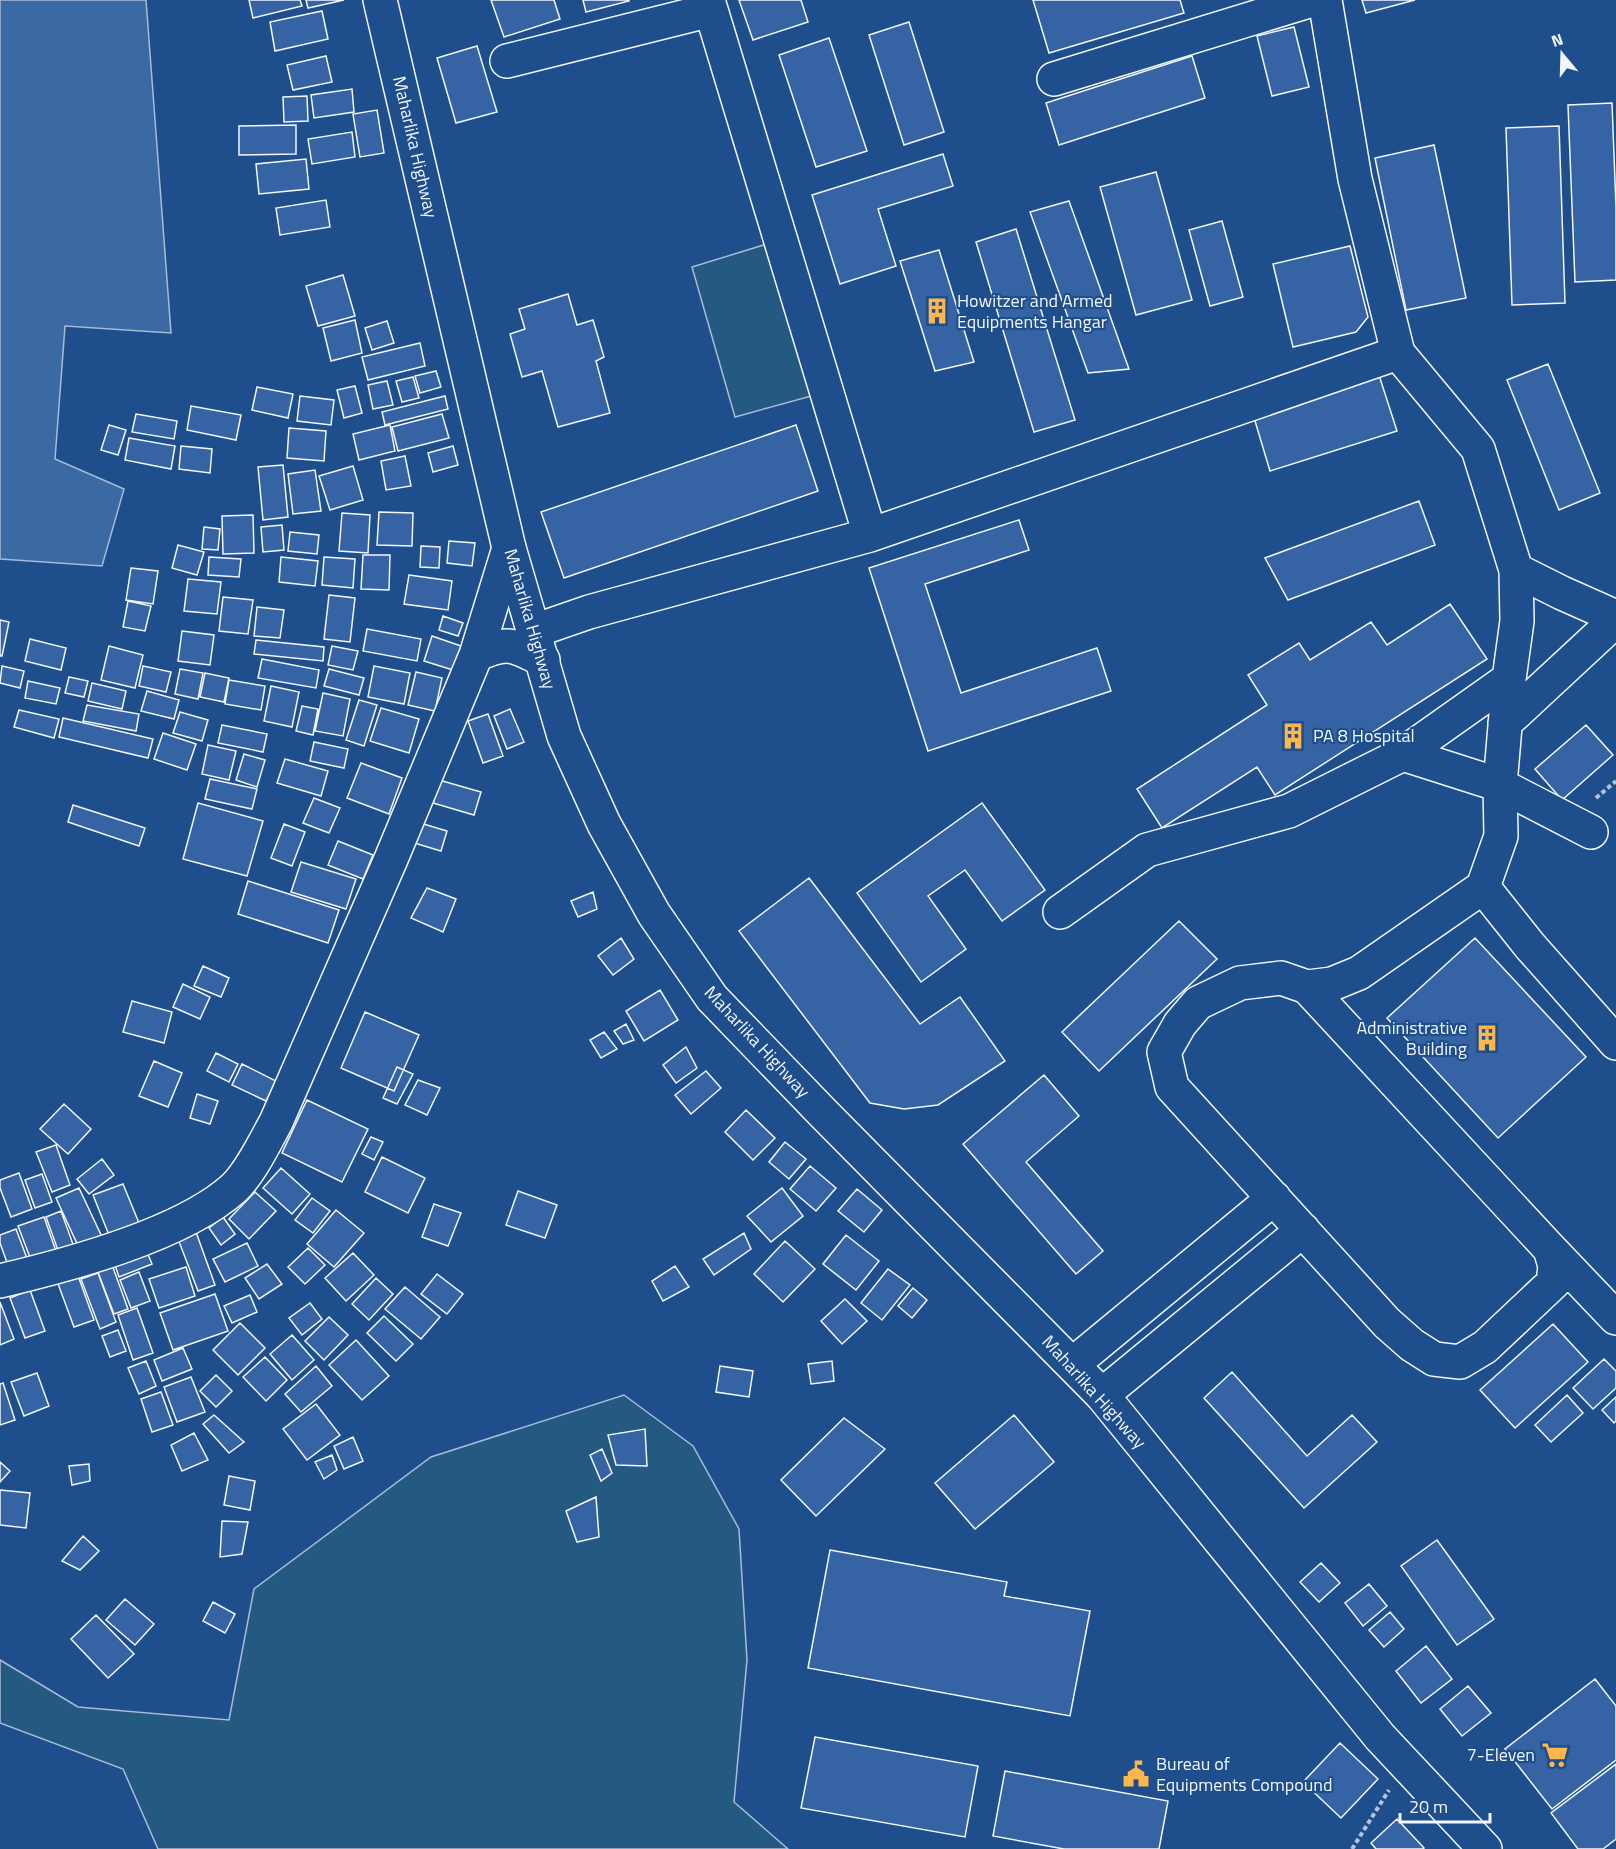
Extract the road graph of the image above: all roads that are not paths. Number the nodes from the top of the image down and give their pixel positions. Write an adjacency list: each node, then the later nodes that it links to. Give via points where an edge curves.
1 (380, 0): 9 (main road, Maharlika Highway)
2 (1312, 0): 6 (main road)
3 (1325, 0): 7 (main road, via 1355,179)
4 (709, 5): 5 (main road); 8 (main road)
5 (507, 61)
6 (1054, 79)
7 (1398, 353): 8 (main road); 10 (main road, via 1478,449)
8 (870, 535): 12 (main road, via 589,612)
9 (509, 548): 12 (main road, Maharlika Highway); 13 (main road)
10 (1516, 570): 11 (main road); 14 (main road, via 1517,621)
11 (1616, 618): 15 (main road)
12 (538, 645): 13 (main road, via 523,649 512,645 493,647); 28 (main road, Maharlika Highway, via 564,736 604,824 654,914 712,998)
13 (476, 656): 26 (main road, via 276,1122 235,1187 201,1211 157,1232 95,1255)
14 (1509, 679): 15 (main road); 16 (main road)
15 (1505, 723): 17 (main road)
16 (1403, 754): 17 (main road); 20 (main road, via 1289,811 1147,850)
17 (1500, 785): 18 (main road); 19 (main road, via 1501,836)
18 (1591, 832)
19 (1483, 887): 21 (main road, via 1359,973 1332,984); 22 (main road)
20 (1060, 912)
21 (1307, 987): 23 (main road, via 1281,978 1240,983 1198,1003 1164,1052 1172,1087); 25 (main road)
22 (1616, 1043)
23 (1274, 1198): 24 (main road); 28 (main road)
24 (1303, 1230): 25 (main road, via 1387,1323 1412,1345 1434,1359 1460,1362 1485,1347 1553,1283); 29 (main road)
25 (1551, 1249): 27 (main road)
26 (0, 1281)
27 (1616, 1318)
28 (1073, 1364): 29 (main road, Maharlika Highway)
29 (1102, 1395): 30 (main road, Maharlika Highway, via 1380,1737)
30 (1485, 1849)

